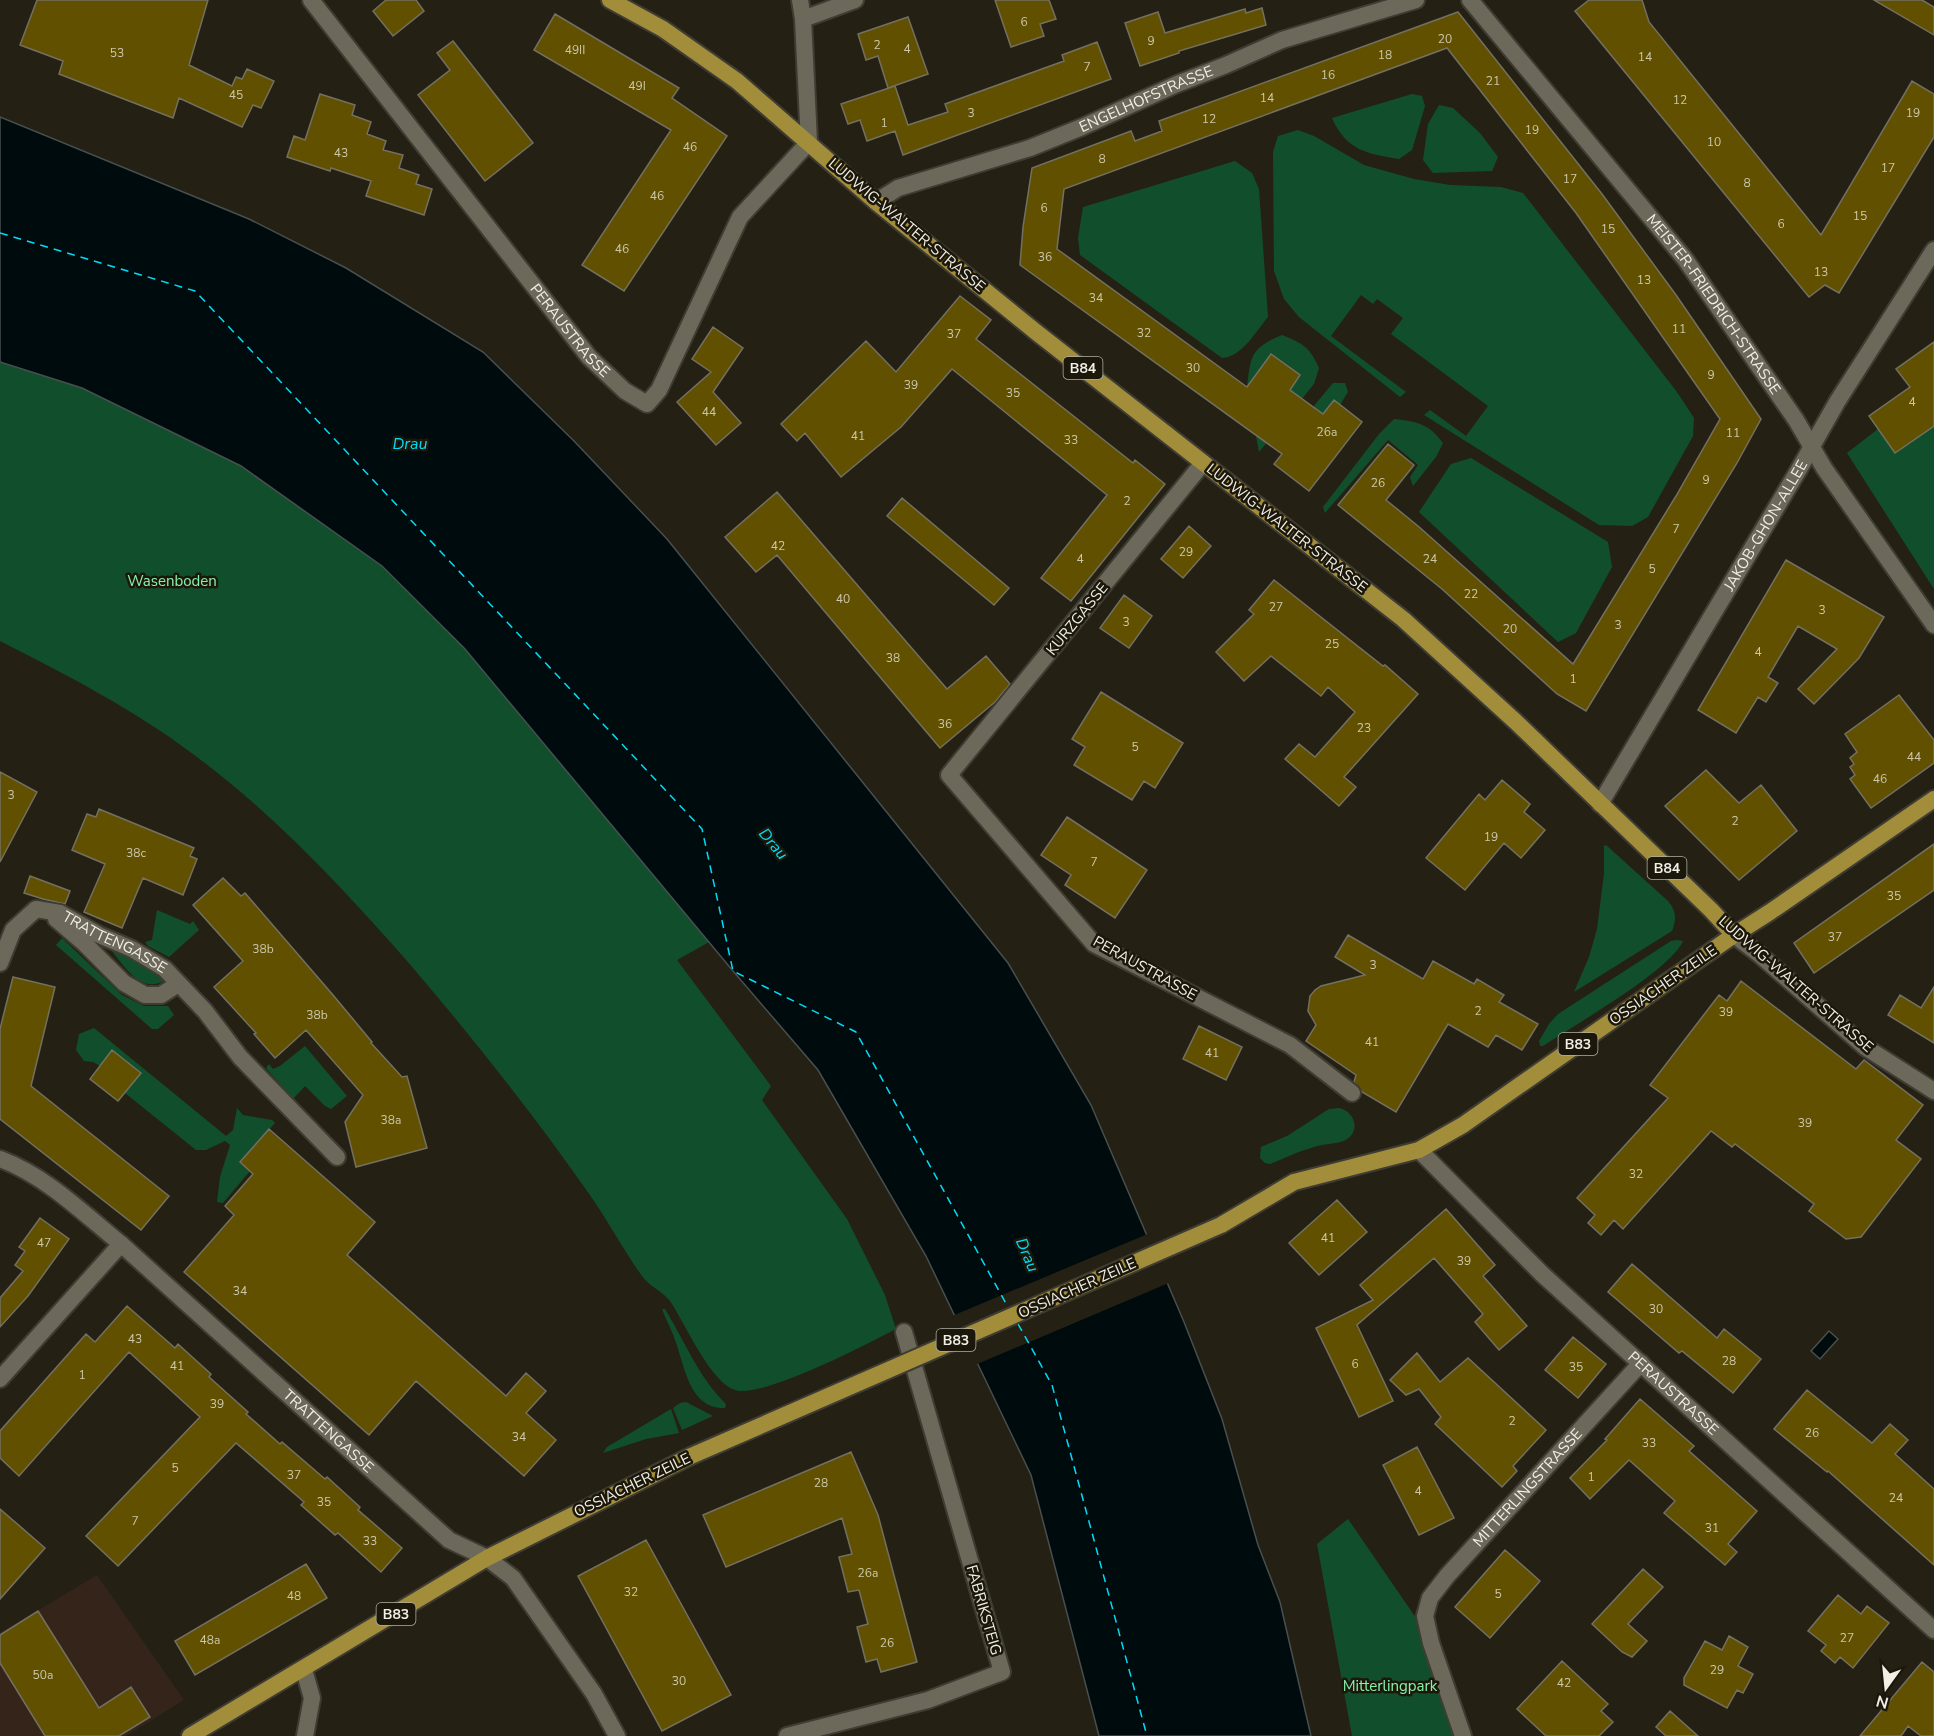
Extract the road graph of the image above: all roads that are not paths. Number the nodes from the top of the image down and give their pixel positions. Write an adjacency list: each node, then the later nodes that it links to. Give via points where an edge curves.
1 (310, 0): 8 (street, PERAUSTRASSE, via 589,357 625,392 647,404 659,390 740,217)
2 (610, 0): 8 (main road, LUDWIG-WALTER-STRASSE / B84, via 663,29 737,81)
3 (800, 0): 7 (street)
4 (855, 0): 7 (street)
5 (1416, 0): 9 (street, ENGELHOFSTRASSE, via 1282,40 1030,148 898,188)
6 (1470, 0): 11 (street, MEISTER-FRIEDRICH-STRASSE, via 1685,259)
7 (802, 19): 8 (street)
8 (809, 142): 9 (main road, LUDWIG-WALTER-STRASSE / B84)
9 (876, 202): 12 (main road, LUDWIG-WALTER-STRASSE / B84)
10 (1934, 250): 11 (street, JAKOB-GHON-ALLEE)
11 (1811, 446): 13 (street, MEISTER-FRIEDRICH-STRASSE); 16 (street, JAKOB-GHON-ALLEE)
12 (1203, 463): 14 (street, KURZGASSE); 16 (main road, LUDWIG-WALTER-STRASSE / B84, via 1403,619)
13 (1934, 625)
14 (949, 775): 22 (street, PERAUSTRASSE, via 1094,944 1290,1044)
15 (1934, 799): 18 (main road, OSSIACHER ZEILE / B83)
16 (1600, 804): 18 (main road, LUDWIG-WALTER-STRASSE / B84)
17 (46, 911): 19 (street, TRATTENGASSE, via 36,909 13,930); 20 (street, TRATTENGASSE, via 60,913 132,949 165,969); 20 (street, TRATTENGASSE, via 124,983 145,995 161,994)
18 (1734, 935): 21 (street, LUDWIG-WALTER-STRASSE, via 1865,1047); 23 (main road, OSSIACHER ZEILE / B83, via 1463,1125)
19 (0, 963)
20 (178, 984): 24 (street, TRATTENGASSE, via 205,1011 240,1057)
21 (1934, 1091)
22 (1352, 1093)
23 (1419, 1150): 28 (street, PERAUSTRASSE, via 1542,1274); 30 (main road, OSSIACHER ZEILE / B83, bridge, via 1294,1182 1221,1225 691,1456)
24 (337, 1157)
25 (0, 1159): 26 (street, TRATTENGASSE, via 22,1167)
26 (121, 1244): 29 (street); 30 (street, TRATTENGASSE, via 441,1534)
27 (904, 1332): 36 (street, FABRIKSTEIG, via 1002,1672 928,1700)
28 (1641, 1363): 31 (street, PERAUSTRASSE); 37 (street, MITTERLINGSTRASSE, via 1430,1598 1425,1616 1431,1643)
29 (0, 1379)
30 (487, 1558): 32 (main road, OSSIACHER ZEILE / B83); 35 (street, TRATTENGASSE, via 513,1578 594,1694)
31 (1934, 1630)
32 (304, 1670): 33 (main road, OSSIACHER ZEILE / B83); 34 (street, via 312,1698)
33 (190, 1736)
34 (305, 1736)
35 (617, 1736)
36 (787, 1736)
37 (1463, 1736)

